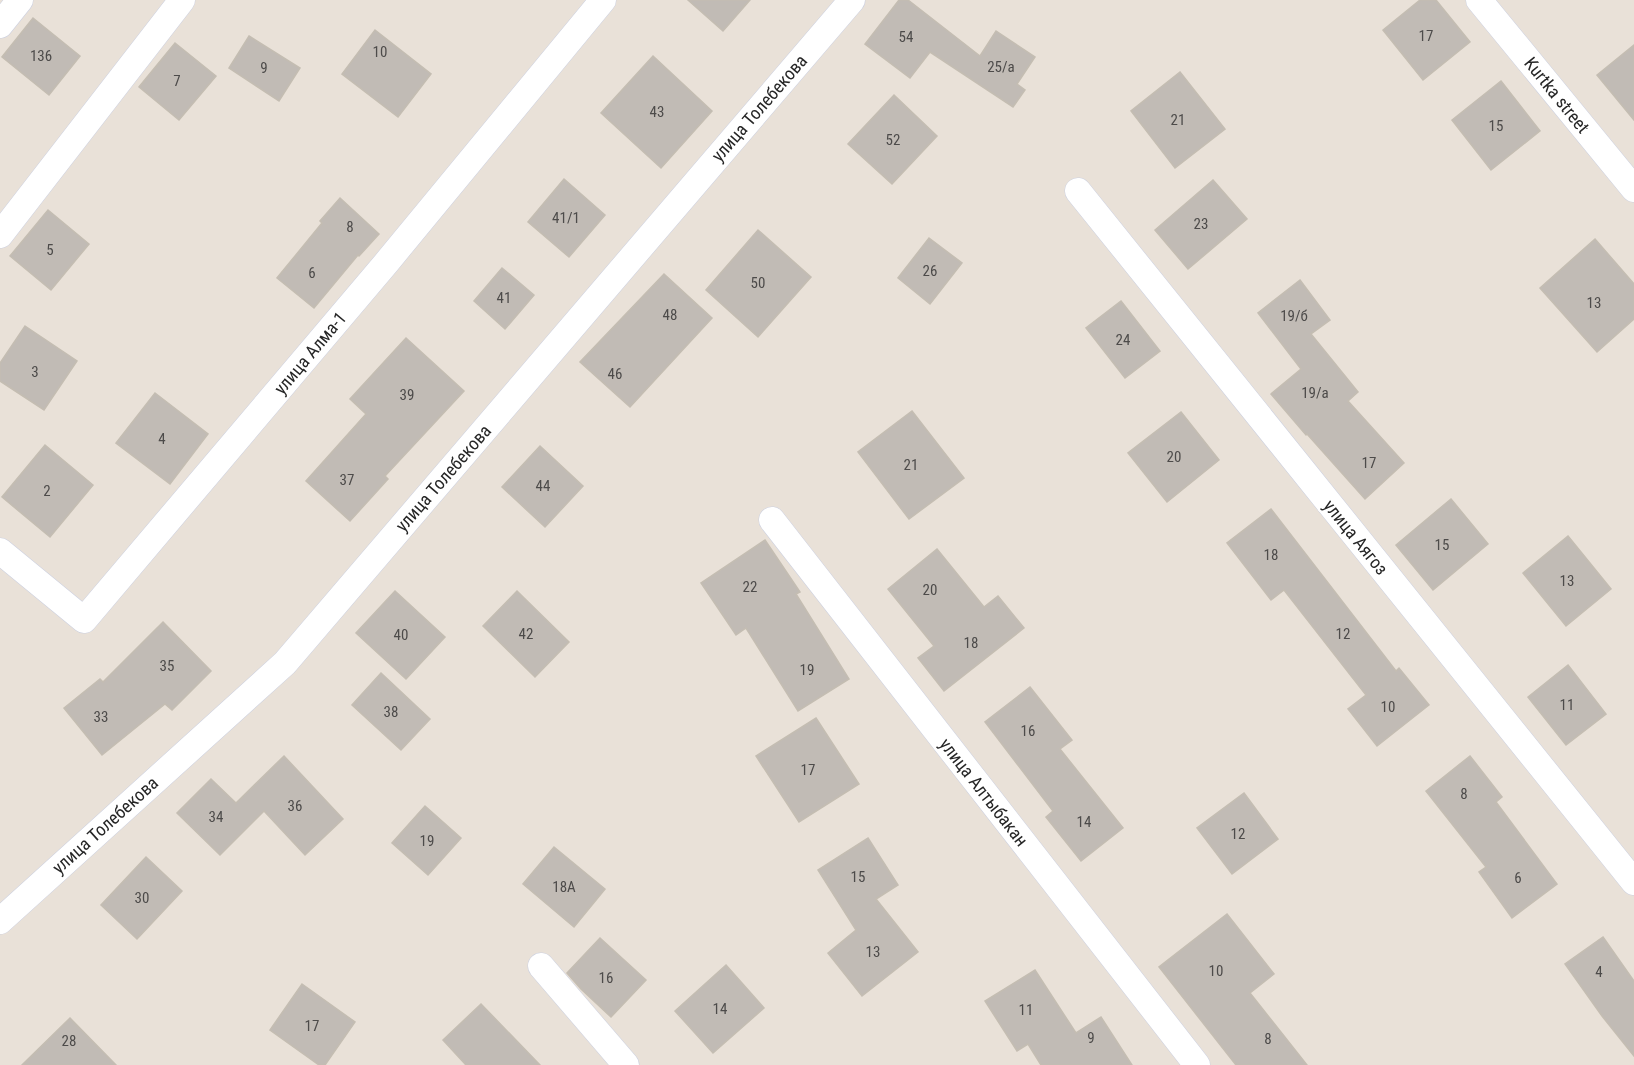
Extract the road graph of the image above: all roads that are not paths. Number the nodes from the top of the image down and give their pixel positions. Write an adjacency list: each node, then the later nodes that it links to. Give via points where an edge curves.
1 (20, 0): 6 (street)
2 (182, 0): 9 (street)
3 (603, 0): 11 (street, улица Алма-1, via 84,620)
4 (852, 0): 13 (street, улица Толебекова, via 285,663)
5 (1479, 0): 7 (street, Kurtka street)
6 (0, 25)
7 (1634, 189)
8 (1077, 191): 12 (street, улица Аягоз)
9 (0, 235)
10 (772, 520): 16 (street, улица Алтыбакан)
11 (0, 551)
12 (1634, 882)
13 (0, 921)
14 (541, 966): 15 (street)
15 (626, 1065)
16 (1197, 1065)

